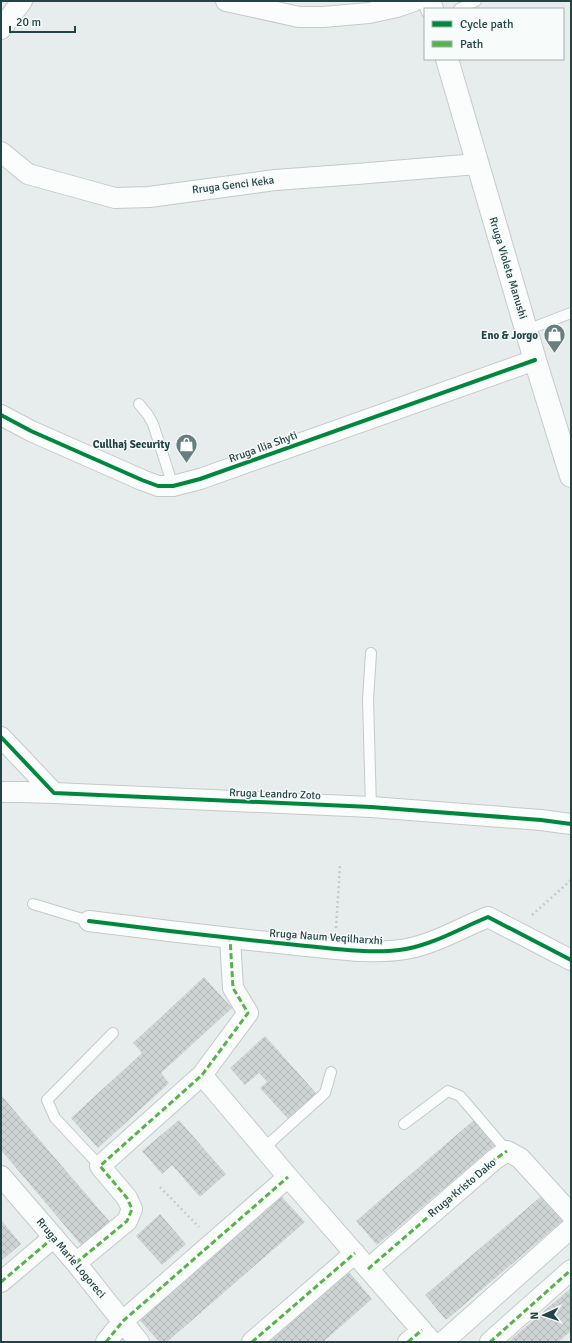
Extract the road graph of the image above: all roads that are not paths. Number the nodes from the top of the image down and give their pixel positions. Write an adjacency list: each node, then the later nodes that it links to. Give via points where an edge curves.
1 (22, 1): 6 (street)
2 (226, 1): 3 (street, via 300,17 369,13)
3 (414, 1)
4 (476, 1): 5 (lane)
5 (461, 8)
6 (1, 29)
7 (447, 60): 9 (street, Rruga Violeta Manushi)
8 (1, 152): 9 (street, Rruga Genci Keka, via 28,174 115,198 149,197 275,180)
9 (477, 164): 11 (street, Rruga Violeta Manushi)
10 (571, 313): 11 (lane)
11 (526, 330): 12 (street, Rruga Violeta Manushi)
12 (535, 360): 15 (street, Rruga Violeta Manushi); 16 (street, Rruga Ilia Shyti, via 200,479)
13 (139, 404): 16 (lane, via 153,424)
14 (1, 415): 16 (street, Rruga Ilia Shyti, via 31,432 142,480 158,486)
15 (571, 476)
16 (173, 486)
17 (371, 653): 21 (lane, via 368,700)
18 (1, 737): 20 (street)
19 (1, 792): 20 (street, Rruga Leandro Zoto)
20 (54, 793): 21 (street, Rruga Leandro Zoto)
21 (371, 807): 22 (street, Rruga Leandro Zoto)
22 (571, 824)
23 (33, 904): 24 (lane, Rruga Naum Veqilharxhi)
24 (89, 921): 25 (street, Rruga Naum Veqilharxhi)
25 (230, 938): 26 (street, Rruga Naum Veqilharxhi, via 381,951 424,945 488,917); 29 (street, via 233,988 248,1013)
26 (571, 960)
27 (113, 1033): 33 (lane, via 47,1100 55,1118)
28 (331, 1072): 31 (lane, via 325,1093)
29 (202, 1075): 31 (street); 33 (street)
30 (404, 1124): 32 (lane, via 448,1091 460,1096)
31 (264, 1148): 35 (street)
32 (508, 1151): 36 (street, Rruga Kristo Dako, via 520,1158); 41 (street, Rruga Kristo Dako, via 494,1160)
33 (100, 1166): 40 (street, via 127,1198 132,1209 127,1221)
34 (1, 1176): 38 (street, Rruga Marie Logoreci)
35 (288, 1177): 39 (street); 44 (street)
36 (571, 1214)
37 (571, 1228): 49 (street)
38 (54, 1237): 40 (street, Rruga Marie Logoreci); 43 (street)
39 (355, 1253): 41 (street); 48 (street)
40 (76, 1263): 44 (street, Rruga Marie Logoreci)
41 (368, 1269): 45 (street)
42 (571, 1270): 50 (street)
43 (1, 1282)
44 (123, 1322): 46 (street); 47 (street, Rruga Marie Logoreci)
45 (420, 1338)
46 (106, 1342)
47 (139, 1342)
48 (252, 1342)
49 (443, 1342)
50 (490, 1342)

